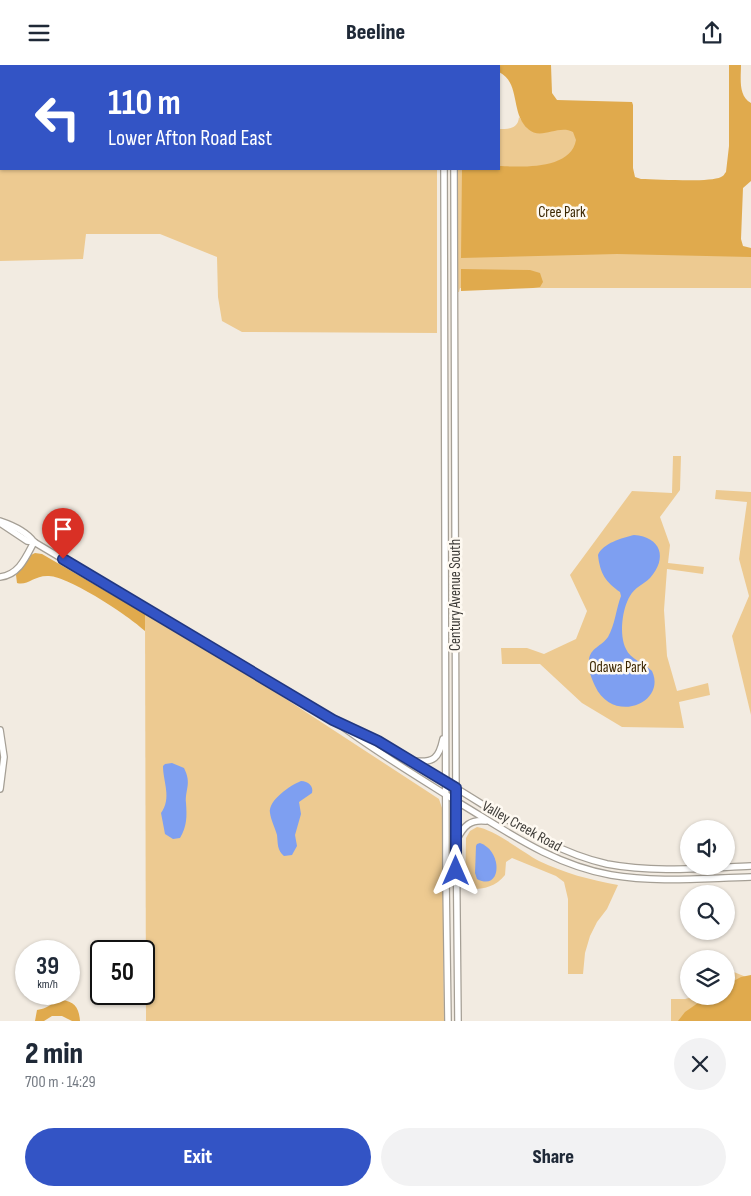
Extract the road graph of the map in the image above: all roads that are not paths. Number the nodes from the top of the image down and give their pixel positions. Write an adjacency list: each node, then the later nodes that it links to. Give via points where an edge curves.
1 (444, 170): 7 (main road, Century Avenue South)
2 (454, 170): 11 (main road, Century Avenue South)
3 (0, 522): 4 (main road, via 8,523)
4 (34, 542): 5 (main road, via 18,569); 6 (main road)
5 (0, 577)
6 (333, 720): 9 (main road, Valley Creek Road); 13 (main road, Valley Creek Road, via 372,749)
7 (445, 729): 9 (main road, via 437,756 424,762); 10 (main road, Century Avenue South)
8 (0, 730): 12 (main road, via 4,763)
9 (410, 760): 10 (main road, Valley Creek Road)
10 (445, 781): 11 (main road, Valley Creek Road); 13 (main road, Century Avenue South)
11 (456, 788): 14 (main road, Century Avenue South); 17 (main road, Valley Creek Road, via 534,836 567,852 597,861 652,869)
12 (0, 789)
13 (446, 795): 14 (main road, Valley Creek Road); 19 (main road, Century Avenue South)
14 (456, 801): 15 (main road, Valley Creek Road); 16 (main road, Century Avenue South)
15 (490, 822): 16 (main road, via 470,822); 18 (main road, Valley Creek Road, via 547,855 603,873 649,879)
16 (456, 841): 20 (main road, Century Avenue South)
17 (751, 866)
18 (751, 877)
19 (448, 1021)
20 (458, 1021)

